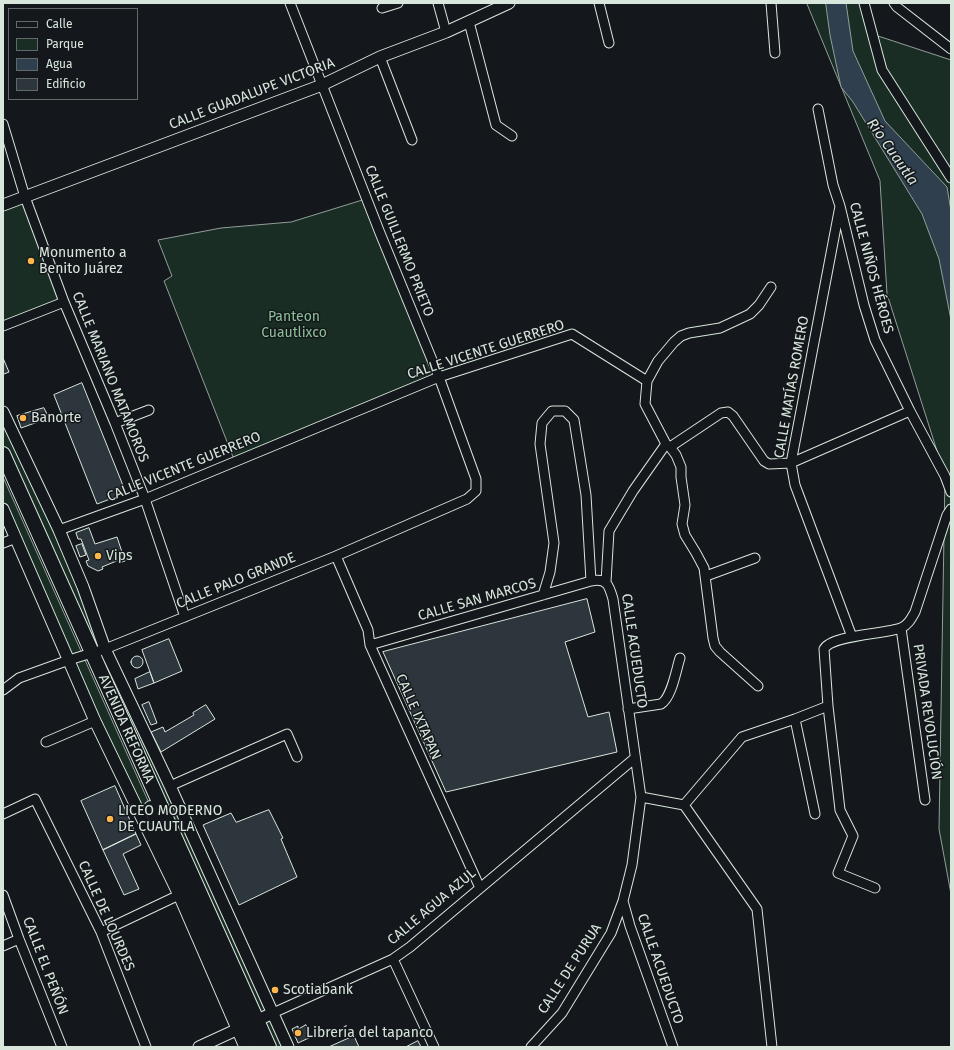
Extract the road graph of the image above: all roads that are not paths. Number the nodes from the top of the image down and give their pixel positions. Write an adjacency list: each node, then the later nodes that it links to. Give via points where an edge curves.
1 (290, 3): 16 (street, CALLE GUILLERMO PRIETO)
2 (398, 3): 9 (street)
3 (438, 3): 11 (street)
4 (509, 3): 10 (street, CALLE GUADALUPE VICTORIA)
5 (599, 3): 12 (street)
6 (771, 3): 14 (street)
7 (864, 3): 21 (street, via 882,70)
8 (894, 3): 13 (street)
9 (382, 8)
10 (468, 22): 11 (street, CALLE GUADALUPE VICTORIA); 19 (street, via 496,125)
11 (446, 32): 15 (street, CALLE GUADALUPE VICTORIA)
12 (609, 43)
13 (951, 49)
14 (775, 52)
15 (380, 57): 16 (street, CALLE GUADALUPE VICTORIA); 20 (street)
16 (322, 85): 22 (street, CALLE GUADALUPE VICTORIA); 28 (street, CALLE GUILLERMO PRIETO)
17 (818, 109): 24 (street, CALLE NIÑOS HÉROES, via 832,185)
18 (3, 124): 22 (street, CALLE MARIANO MATAMOROS)
19 (512, 136)
20 (412, 140)
21 (951, 178)
22 (25, 197): 23 (street, CALLE GUADALUPE VICTORIA); 26 (street, CALLE MARIANO MATAMOROS)
23 (3, 205)
24 (840, 206): 31 (street, CALLE NIÑOS HÉROES, via 875,340); 36 (street, CALLE MATÍAS ROMERO)
25 (771, 287): 29 (street, via 750,314 720,328 681,336 658,360)
26 (64, 302): 27 (street); 33 (street, CALLE MARIANO MATAMOROS)
27 (3, 326)
28 (439, 377): 29 (street, CALLE VICENTE GUERRERO, via 572,334); 38 (street, CALLE GUILLERMO PRIETO, via 476,479); 40 (street, CALLE VICENTE GUERRERO)
29 (647, 381): 34 (street, via 645,404)
30 (149, 410): 33 (street)
31 (910, 411): 36 (street); 39 (street, CALLE NIÑOS HÉROES)
32 (3, 412): 43 (street)
33 (115, 423): 40 (street, CALLE MARIANO MATAMOROS)
34 (668, 445): 36 (street, via 721,413 728,412 764,461 769,464); 48 (street, via 681,467 685,505 682,524 685,535 696,552); 50 (street, via 633,491 609,531)
35 (3, 454): 56 (main road, AVENIDA REFORMA)
36 (790, 463): 54 (street, CALLE MATÍAS ROMERO, via 795,485)
37 (3, 477): 56 (main road, AVENIDA REFORMA)
38 (476, 491): 46 (street, CALLE PALO GRANDE, via 467,499)
39 (951, 492)
40 (145, 499): 43 (street, CALLE VICENTE GUERRERO); 52 (street, CALLE MARIANO MATAMOROS)
41 (3, 509): 44 (street)
42 (951, 509): 53 (street, via 915,612 910,622)
43 (59, 530): 56 (street, via 83,587)
44 (16, 538): 45 (street); 58 (street)
45 (3, 543)
46 (336, 556): 52 (street, CALLE PALO GRANDE); 55 (street, CALLE IXTAPAN, via 368,630)
47 (755, 558): 48 (street)
48 (706, 576): 59 (street, via 715,646)
49 (591, 581): 50 (street, CALLE ACUEDUCTO); 51 (street, CALLE SAN MARCOS); 51 (street, via 586,495 574,420 565,411 552,411 542,423 540,444 554,543)
50 (606, 582): 62 (street, CALLE ACUEDUCTO, via 614,599)
51 (544, 595): 55 (street, CALLE SAN MARCOS)
52 (185, 617): 56 (street, CALLE PALO GRANDE)
53 (901, 628): 54 (street); 70 (street, PRIVADA REVOLUCIÓN)
54 (852, 637): 61 (street, via 829,643 824,649)
55 (370, 645): 74 (street, CALLE IXTAPAN)
56 (93, 652): 58 (street, CALLE PALO GRANDE); 68 (street); 84 (main road, AVENIDA REFORMA)
57 (680, 658): 62 (street, via 665,701 661,704)
58 (69, 660): 60 (street, CALLE PALO GRANDE, via 20,678); 64 (street)
59 (758, 686)
60 (3, 690)
61 (828, 706): 63 (street); 75 (street, via 840,810 853,836 838,873)
62 (628, 709): 67 (street, CALLE ACUEDUCTO)
63 (795, 719): 71 (street, via 742,737); 73 (street)
64 (95, 721): 65 (street); 77 (street)
65 (46, 742)
66 (297, 757): 68 (street, via 287,734)
67 (635, 758): 69 (street, CALLE DE PURUA); 74 (street, CALLE AGUA AZUL)
68 (170, 786): 83 (street)
69 (641, 797): 71 (street); 78 (street, CALLE DE PURUA, via 632,866)
70 (925, 800)
71 (684, 805): 95 (street, via 757,909)
72 (3, 814): 79 (street, CALLE DE LOURDES, via 35,800)
73 (815, 814)
74 (480, 888): 82 (street, CALLE AGUA AZUL)
75 (875, 888)
76 (3, 895): 80 (street, CALLE EL PEÑÓN)
77 (179, 895): 79 (street); 84 (street)
78 (623, 901): 93 (street, CALLE DE PURUA, via 611,933 562,1013); 94 (street, CALLE ACUEDUCTO)
79 (101, 932): 86 (street, CALLE DE LOURDES)
80 (19, 939): 81 (street); 85 (street, CALLE EL PEÑÓN)
81 (3, 946)
82 (393, 959): 83 (street, CALLE AGUA AZUL); 92 (street)
83 (273, 1013): 84 (street, CALLE AGUA AZUL); 91 (street)
84 (247, 1024): 87 (street, CALLE AGUA AZUL); 88 (street); 89 (main road, AVENIDA REFORMA); 90 (main road, AVENIDA REFORMA)
85 (62, 1047)
86 (146, 1047)
87 (199, 1047)
88 (245, 1047)
89 (258, 1047)
90 (269, 1047)
91 (288, 1047)
92 (434, 1047)
93 (531, 1047)
94 (673, 1047)
95 (772, 1047)

